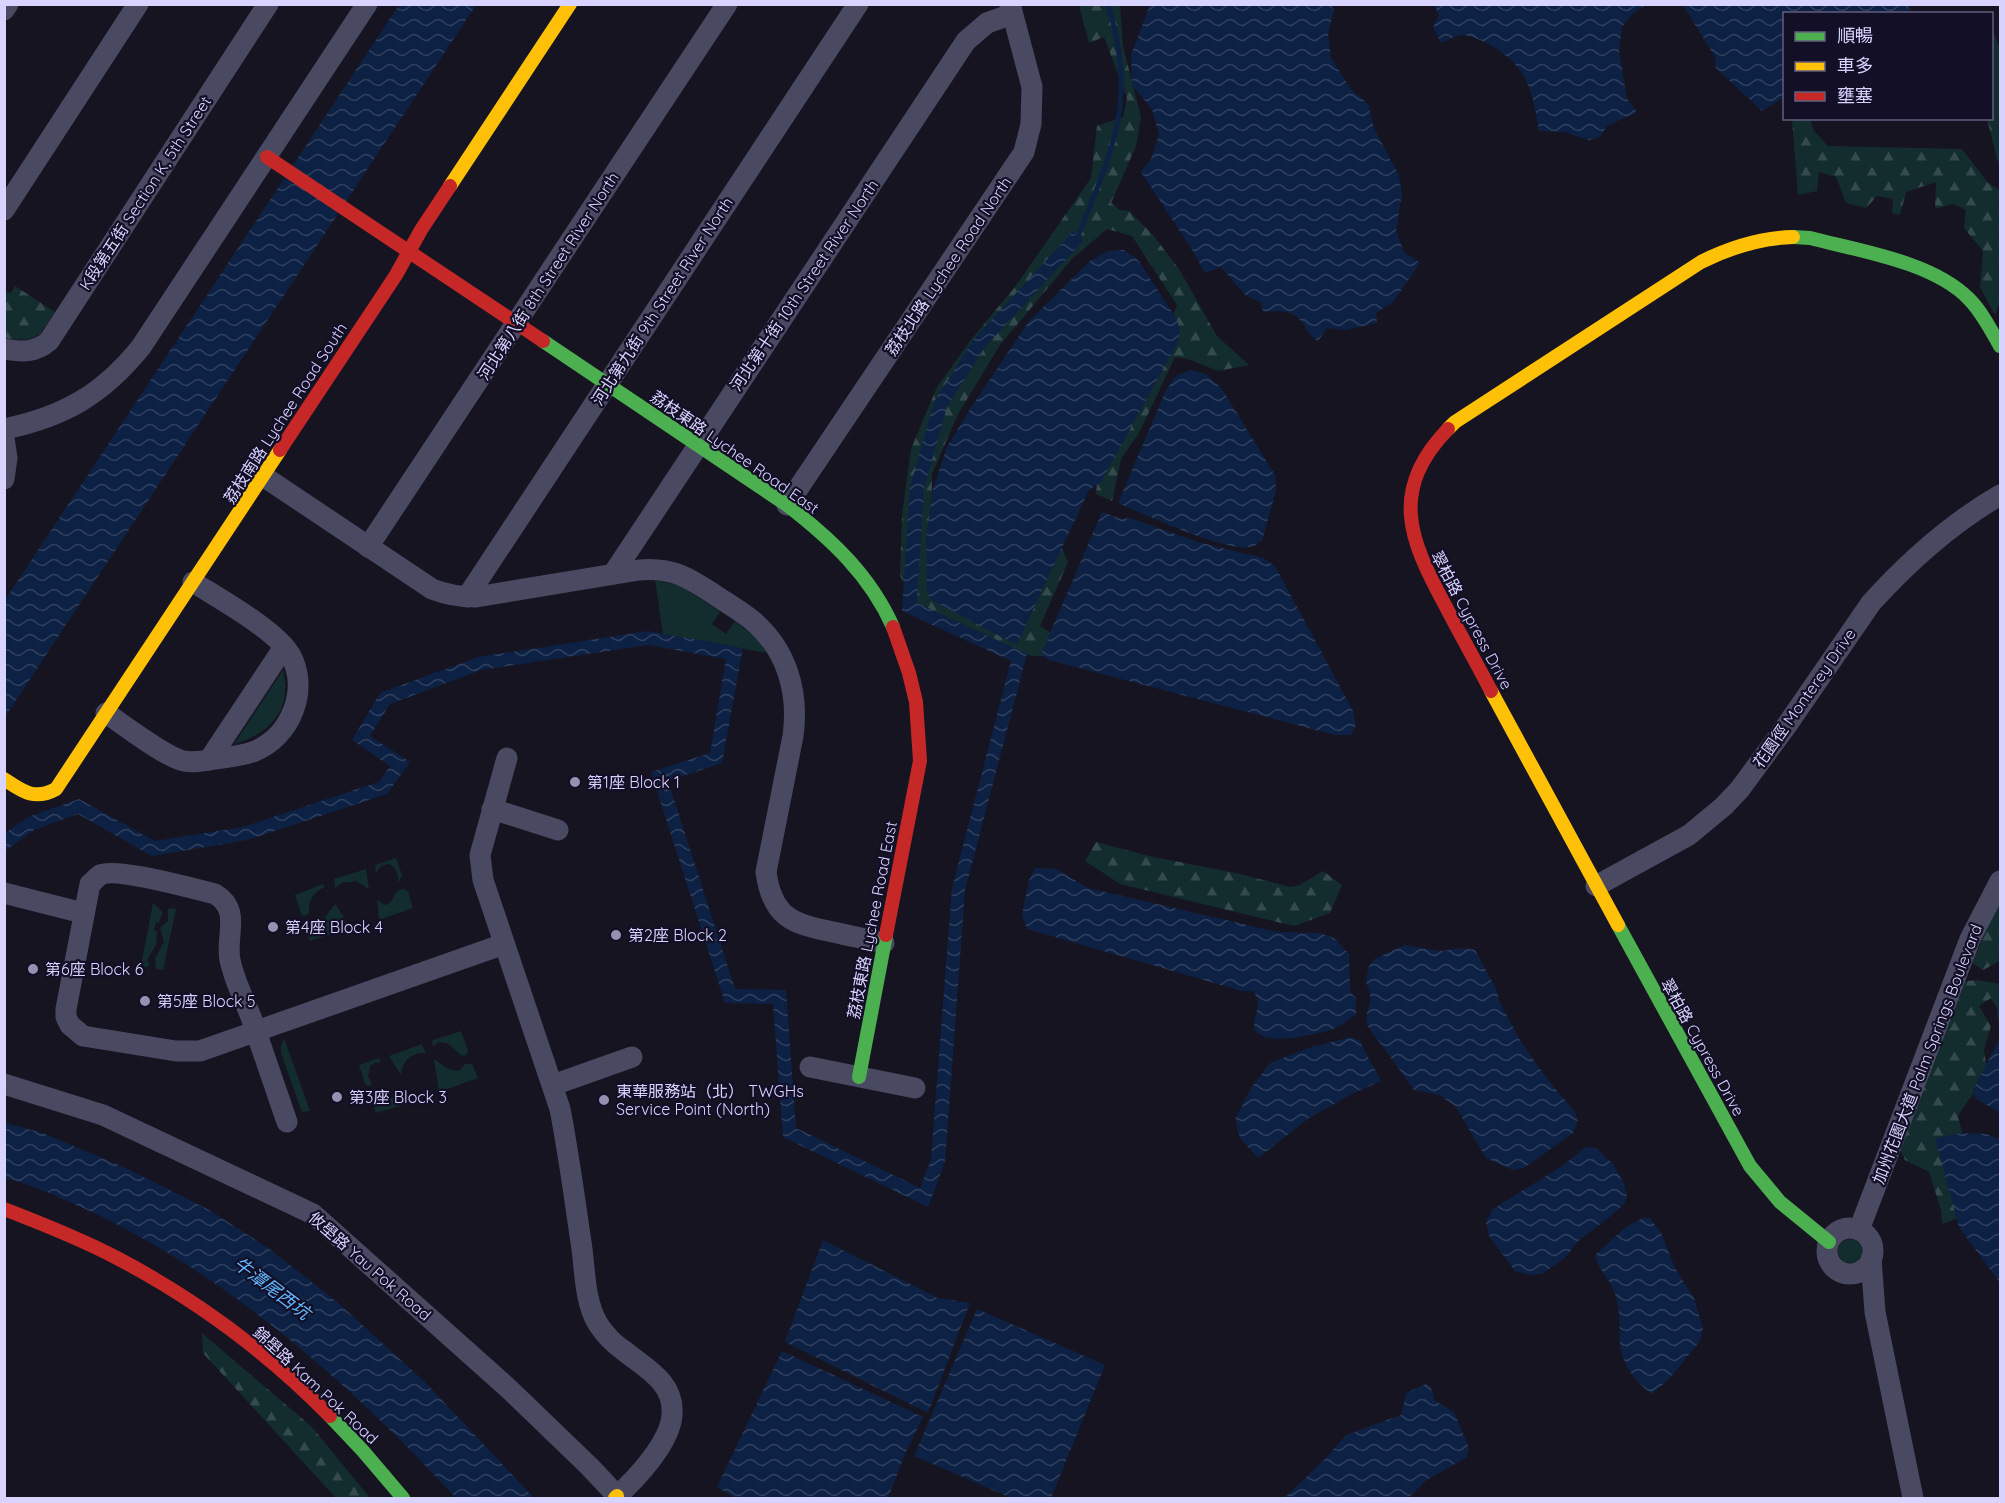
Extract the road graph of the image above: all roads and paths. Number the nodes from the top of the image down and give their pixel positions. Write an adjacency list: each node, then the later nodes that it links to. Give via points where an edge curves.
1 (8, 4): 9 (street)
2 (138, 4): 11 (street)
3 (268, 4): 15 (street, K段第五街 Section K, 5th Street, via 49,341 30,351)
4 (367, 4): 10 (street)
5 (570, 4): 12 (street, 荔枝南路 Lychee Road South)
6 (727, 4): 13 (street, 河北第八街 8th Street River North)
7 (858, 4): 16 (street, 河北第九街 9th Street River North)
8 (1011, 9): 19 (street, 河北第十街 10th Street River North, via 966,41); 23 (street, 荔枝北路 Lychee Road North, via 1032,87 1031,124 1024,152)
9 (4, 10)
10 (267, 157): 12 (street, 荔枝東路 Lychee Road East); 17 (street, via 124,368 81,403 30,424)
11 (4, 210)
12 (409, 251): 13 (street, 荔枝東路 Lychee Road East); 20 (street, 荔枝南路 Lychee Road South)
13 (516, 323): 16 (street, 荔枝東路 Lychee Road East); 24 (street, 河北第八街 8th Street River North)
14 (2001, 346): 36 (street, 翠柏路 Cypress Drive, via 1968,299 1932,272 1810,238 1760,239 1701,262 1455,422 1437,438 1424,458 1411,495 1410,527 1416,551)
15 (4, 349)
16 (607, 384): 19 (street, 荔枝東路 Lychee Road East); 27 (street, 河北第九街 9th Street River North)
17 (4, 429)
18 (4, 438): 21 (street, via 8,458)
19 (698, 445): 23 (street, 荔枝東路 Lychee Road East); 25 (street, 河北第十街 10th Street River North)
20 (263, 477): 24 (street); 26 (street, 荔枝南路 Lychee Road South)
21 (4, 479)
22 (2001, 495): 36 (street, 花園徑 Monterey Drive, via 1955,524 1871,603 1787,725 1724,806 1689,835)
23 (788, 505): 39 (street, 荔枝東路 Lychee Road East, via 837,546 871,586 897,632 913,682 920,761)
24 (368, 547): 27 (street, via 432,589)
25 (613, 574): 27 (street); 39 (street, via 651,569 687,576 751,619 776,647 791,681 795,717 766,872 768,886 786,915 803,926)
26 (194, 582): 28 (street); 29 (street, 荔枝南路 Lychee Road South)
27 (467, 597)
28 (284, 646): 31 (street); 31 (street, via 297,674 298,693 284,728 256,751)
29 (106, 713): 31 (street, via 172,757 192,763); 32 (street, 荔枝南路 Lychee Road South, via 50,793 28,795)
30 (507, 758): 33 (street)
31 (209, 760)
32 (4, 779)
33 (492, 809): 34 (street); 40 (street, via 480,855 483,880)
34 (558, 830)
35 (2001, 881): 50 (street, 加州花園大道 Palm Springs Boulevard, via 1970,939)
36 (1596, 886): 51 (street, 翠柏路 Cypress Drive, via 1750,1168 1778,1201)
37 (4, 893): 38 (street)
38 (83, 913): 41 (street, via 66,1009 66,1017 76,1032 176,1051 200,1051); 41 (street, via 90,884 101,874 116,872 222,898 232,921 231,963)
39 (884, 943): 44 (street, 荔枝東路 Lychee Road East)
40 (504, 944): 41 (street); 46 (street)
41 (255, 1031): 48 (street)
42 (632, 1057): 46 (street)
43 (810, 1067): 44 (street)
44 (859, 1077): 47 (street)
45 (4, 1084): 56 (street, 攸壆路 Yau Pok Road, via 104,1115 313,1214 509,1389)
46 (553, 1085): 56 (street, via 567,1144 592,1310 620,1348 665,1385 671,1400 668,1430 647,1467)
47 (915, 1088)
48 (287, 1122)
49 (4, 1209): 55 (street, 錦壆路 Kam Pok Road, via 102,1250 176,1292 236,1333 307,1394 371,1458)
50 (1859, 1230): 51 (street, via 1845,1228); 52 (street, via 1871,1242)
51 (1828, 1242): 53 (street, via 1831,1264)
52 (1871, 1259): 53 (street); 54 (street)
53 (1852, 1274): 54 (street)
54 (1875, 1312): 57 (street)
55 (403, 1498)
56 (617, 1498)
57 (1913, 1498)

